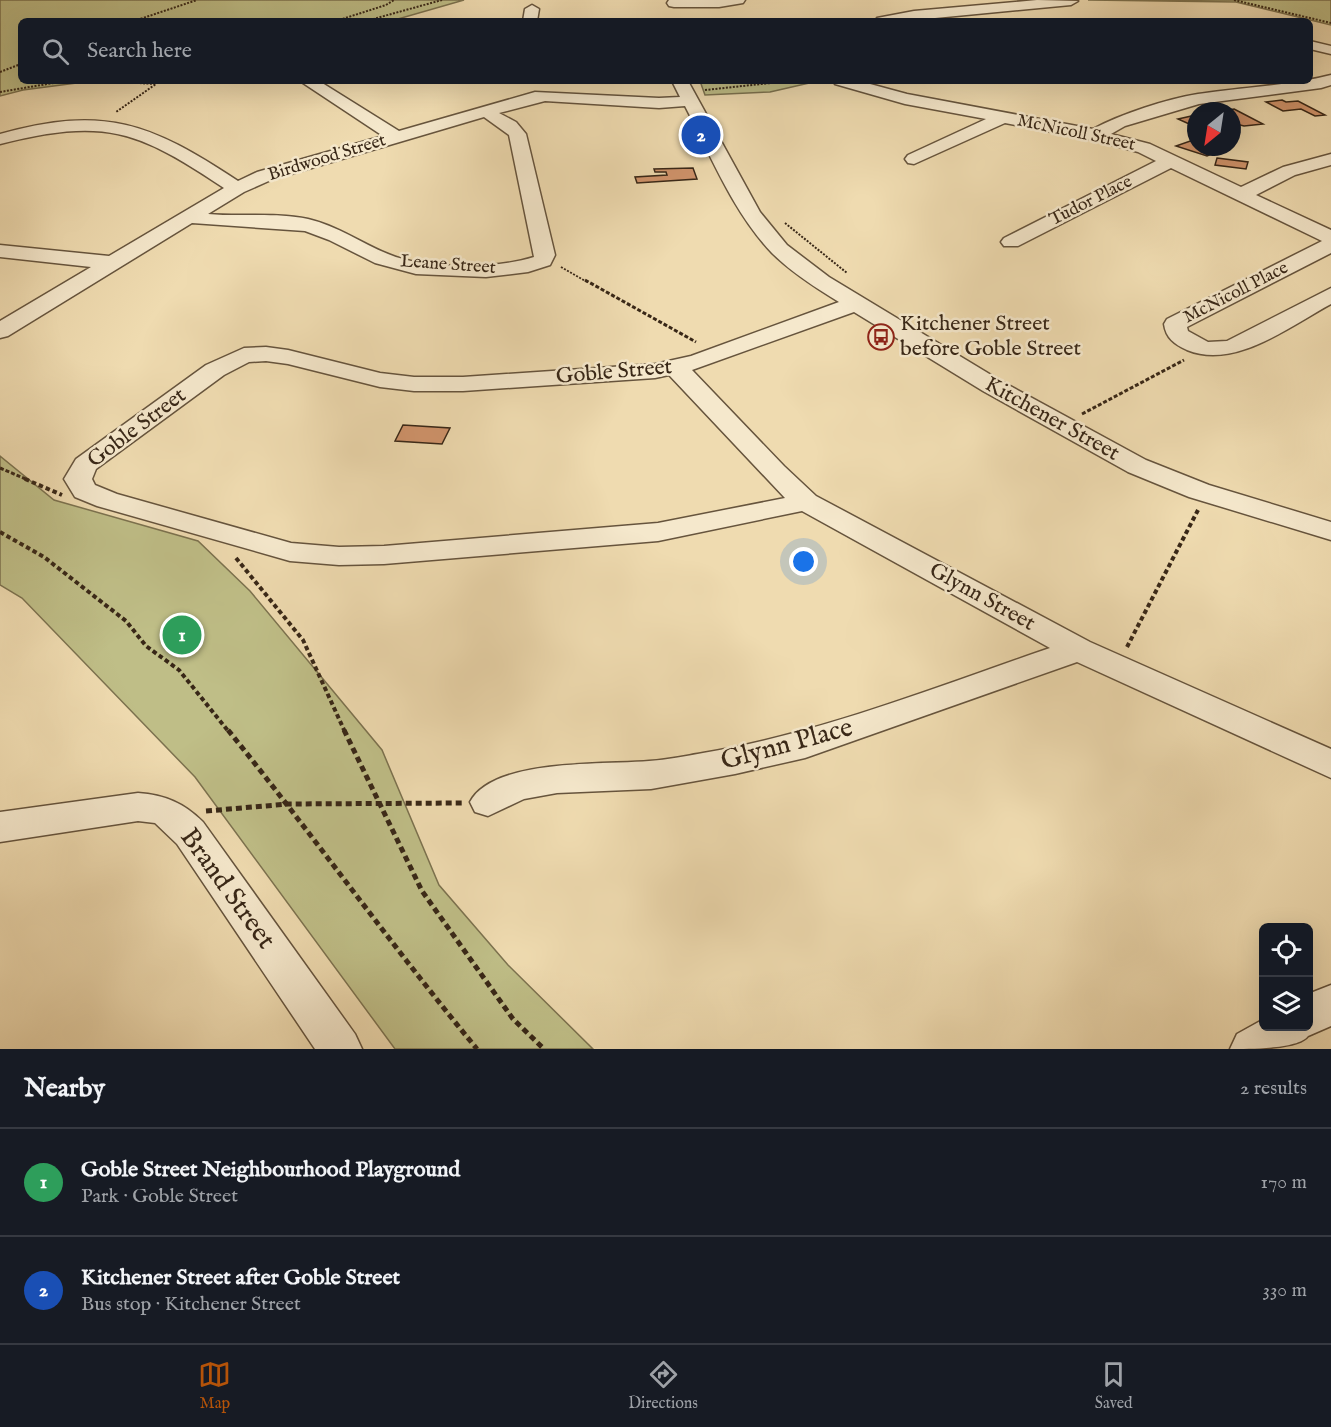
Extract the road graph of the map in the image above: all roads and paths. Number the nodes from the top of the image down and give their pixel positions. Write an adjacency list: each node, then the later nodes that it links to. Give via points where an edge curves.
1 (197, 0): 10 (path)
2 (394, 0): 11 (path)
3 (442, 0): 12 (path)
4 (738, 0): 8 (street)
5 (969, 0): 9 (street)
6 (1234, 0): 15 (path)
7 (1071, 1): 9 (street)
8 (674, 2): 13 (street)
9 (986, 8): 14 (street)
10 (143, 18)
11 (345, 18)
12 (379, 18)
13 (675, 18)
14 (898, 18)
15 (1331, 22)
16 (1313, 46): 17 (street)
17 (1331, 50)
18 (18, 65): 19 (path)
19 (0, 72)
20 (1331, 80): 35 (street, via 1197,99 1119,122)
21 (47, 84): 29 (path)
22 (156, 84): 34 (path)
23 (313, 84): 36 (street)
24 (539, 84): 31 (street)
25 (760, 84): 28 (path)
26 (850, 84): 30 (street, McNicoll Street)
27 (915, 84): 30 (street)
28 (690, 91): 31 (street, Birdwood Street, via 659,103); 53 (street, Kitchener Street, via 752,214 769,237 794,261)
29 (0, 92)
30 (882, 94): 33 (street, McNicoll Street)
31 (546, 96): 32 (street, Birdwood Street)
32 (485, 111): 36 (street, Birdwood Street); 49 (street, via 517,134)
33 (1000, 117): 35 (street, McNicoll Street); 38 (street)
34 (96, 126): 37 (street, via 63,126); 41 (street, via 116,127 157,139)
35 (1096, 135): 40 (street, McNicoll Street)
36 (397, 137): 41 (street, Birdwood Street, via 264,176)
37 (0, 139)
38 (914, 159)
39 (1331, 159): 42 (street, via 1289,171)
40 (1172, 160): 42 (street, McNicoll Street); 46 (street, Tudor Place)
41 (237, 188): 43 (street, Birdwood Street)
42 (1242, 194): 45 (street, McNicoll Street)
43 (189, 217): 49 (street, Leane Street, via 306,225 330,231 384,260 407,265 469,270 525,268); 50 (street, Birdwood Street)
44 (781, 219): 51 (path)
45 (1331, 238)
46 (1011, 242)
47 (1331, 244): 55 (street, McNicoll Place, via 1175,324 1177,334)
48 (0, 251): 50 (street)
49 (544, 258): 56 (path)
50 (113, 262): 54 (street, Birdwood Street)
51 (850, 276)
52 (1331, 295): 55 (street, McNicoll Place, via 1234,347)
53 (855, 304): 56 (street, Goble Street); 59 (street, Kitchener Street)
54 (0, 331)
55 (1203, 349): 59 (path)
56 (718, 354): 57 (street, Goble Street)
57 (676, 368): 62 (street, Glynn Street); 62 (street, Goble Street, via 414,384 380,380 288,357 244,356 215,370 85,465 78,479 86,491 107,500 290,552 339,556 658,532)
58 (1091, 419): 59 (path)
59 (1070, 420): 64 (street, Kitchener Street, via 1137,466 1253,509)
60 (0, 468): 61 (path)
61 (61, 495)
62 (806, 502): 68 (street, Glynn Street)
63 (1201, 504): 67 (path)
64 (1331, 531)
65 (0, 532): 71 (path, via 44,557 126,621 146,646 179,670)
66 (231, 552): 72 (path, via 303,640)
67 (1126, 649)
68 (1079, 650): 69 (street, Glynn Street); 70 (street, Glynn Place, via 805,745 651,775 557,779 516,787)
69 (1331, 764)
70 (488, 802): 72 (path)
71 (288, 804): 72 (path); 73 (path); 79 (path)
72 (378, 804): 80 (path, via 422,891 513,1019)
73 (172, 814): 74 (street, Brand Street, via 138,807); 78 (street, Brand Street)
74 (0, 827)
75 (1331, 1004): 76 (street)
76 (1313, 1013)
77 (1283, 1031): 81 (street)
78 (340, 1049)
79 (477, 1049)
80 (544, 1049)
81 (1252, 1049)

